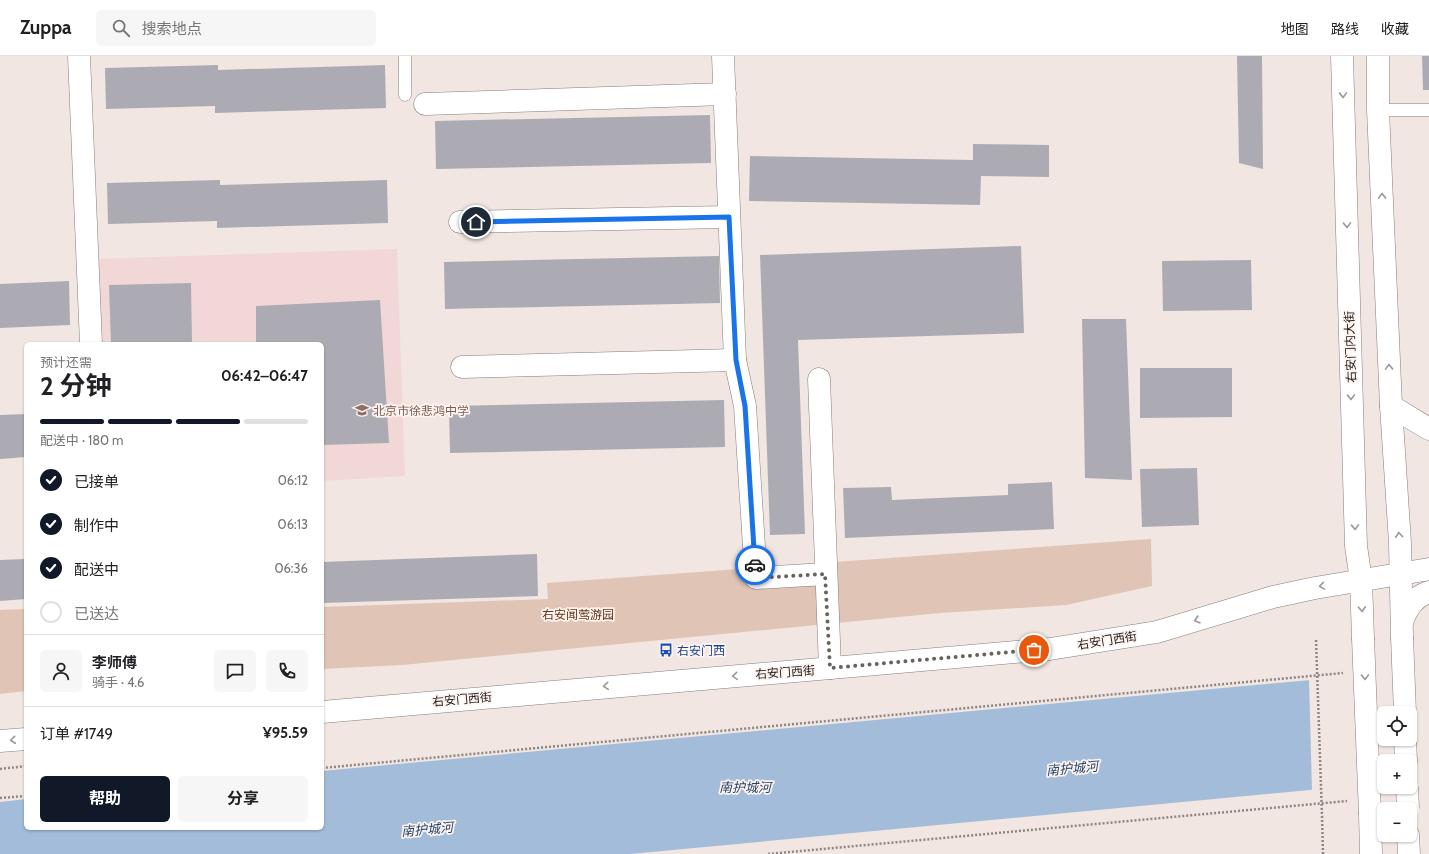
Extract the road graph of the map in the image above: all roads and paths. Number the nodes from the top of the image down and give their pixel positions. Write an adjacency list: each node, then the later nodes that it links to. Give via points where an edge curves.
1 (79, 56): 13 (street)
2 (405, 56): 7 (lane)
3 (723, 56): 6 (street)
4 (1342, 56): 22 (street, 右安门内大街, one-way to 22, via 1356,546)
5 (1378, 56): 9 (street)
6 (725, 94): 8 (street); 11 (street)
7 (405, 95)
8 (425, 104)
9 (1378, 110): 10 (lane); 17 (street, one-way to 9)
10 (1429, 110)
11 (729, 217): 12 (street); 14 (street)
12 (460, 222)
13 (91, 342)
14 (736, 360): 15 (street); 20 (street, via 745,406 756,578)
15 (462, 367)
16 (819, 379): 20 (street)
17 (1391, 406): 18 (street); 21 (street, one-way to 17)
18 (1429, 429)
19 (1429, 569): 21 (street, 右安门西街)
20 (825, 574): 26 (street)
21 (1400, 574): 22 (street, 右安门西街); 24 (street)
22 (1361, 580): 26 (street, 右安门西街, one-way to 26, via 1273,597 1157,632 1050,649); 41 (street, 右安门内大街, one-way to 41, bridge)
23 (1429, 592): 24 (street, via 1416,599 1406,610)
24 (1402, 629): 28 (street, bridge)
25 (1316, 640): 40 (path, bridge)
26 (830, 668): 29 (street, 右安门西街, one-way to 29)
27 (1344, 673): 33 (path)
28 (1405, 706)
29 (324, 712)
30 (24, 739): 31 (street, one-way to 31)
31 (0, 742)
32 (24, 766): 34 (path)
33 (324, 768)
34 (0, 769)
35 (24, 796): 36 (path)
36 (0, 798)
37 (1350, 800): 39 (path)
38 (1408, 842): 42 (street)
39 (768, 854)
40 (1323, 854)
41 (1371, 854)
42 (1409, 854)

